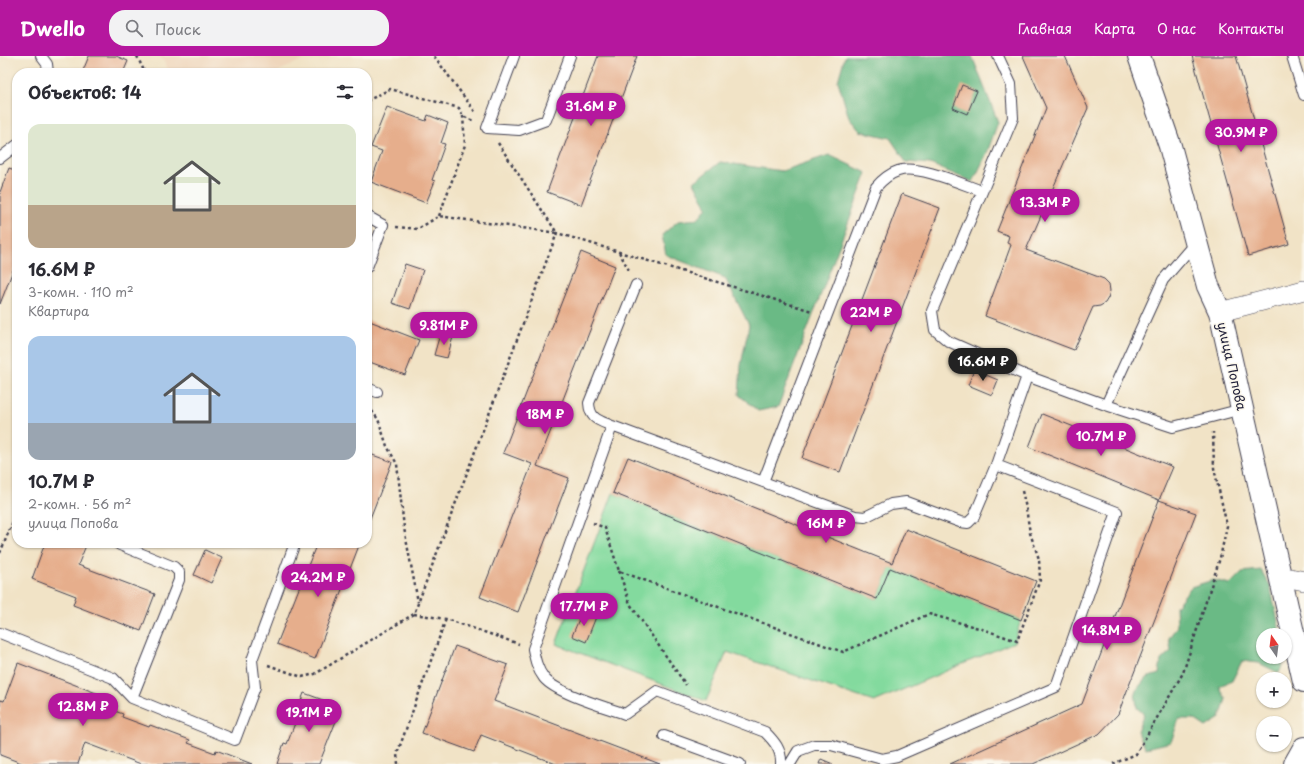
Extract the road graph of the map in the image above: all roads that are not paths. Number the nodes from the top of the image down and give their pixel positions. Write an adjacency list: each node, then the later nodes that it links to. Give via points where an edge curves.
1 (41, 56): 7 (lane)
2 (514, 56): 3 (lane, via 487,128 519,130 546,120)
3 (570, 56)
4 (998, 56): 11 (lane, via 1011,84 1013,118)
5 (1139, 56): 13 (street, улица Попова, via 1170,146)
6 (1292, 56): 8 (lane)
7 (47, 68)
8 (1304, 95)
9 (12, 149): 10 (lane)
10 (0, 158)
11 (982, 191): 18 (lane, via 932,311 935,330 948,341); 25 (lane, via 918,170 900,170 886,176 876,187)
12 (372, 219): 14 (lane, via 383,225)
13 (1197, 242): 17 (street, улица Попова, via 1208,286); 21 (lane, via 1163,280)
14 (372, 254)
15 (636, 285): 23 (lane, via 589,403 590,412 595,419)
16 (1304, 290): 17 (street)
17 (1220, 312): 22 (street, улица Попова)
18 (1027, 376): 21 (lane); 24 (lane)
19 (372, 390): 20 (lane)
20 (377, 392)
21 (1106, 405): 22 (lane, via 1173,427)
22 (1242, 409): 28 (street, улица Попова)
23 (612, 426): 25 (lane); 36 (lane, via 533,649 537,665 544,678 556,688 625,714 657,691 765,732 776,742)
24 (996, 465): 25 (lane, via 974,517 968,523 906,502 891,504 865,517 855,516); 37 (lane, via 1117,512 1056,687 897,756 882,759 831,745 814,745 798,751)
25 (763, 482)
26 (127, 548): 32 (lane, via 174,567 179,572 179,580)
27 (292, 548): 32 (lane, via 252,660 255,687 235,740)
28 (1281, 576): 29 (street); 31 (street, улица Попова)
29 (1304, 582)
30 (0, 633): 32 (lane, via 112,678)
31 (1304, 681)
32 (132, 698)
33 (664, 736): 35 (lane)
34 (1304, 748): 38 (street)
35 (740, 764)
36 (781, 764)
37 (790, 764)
38 (1295, 764)

